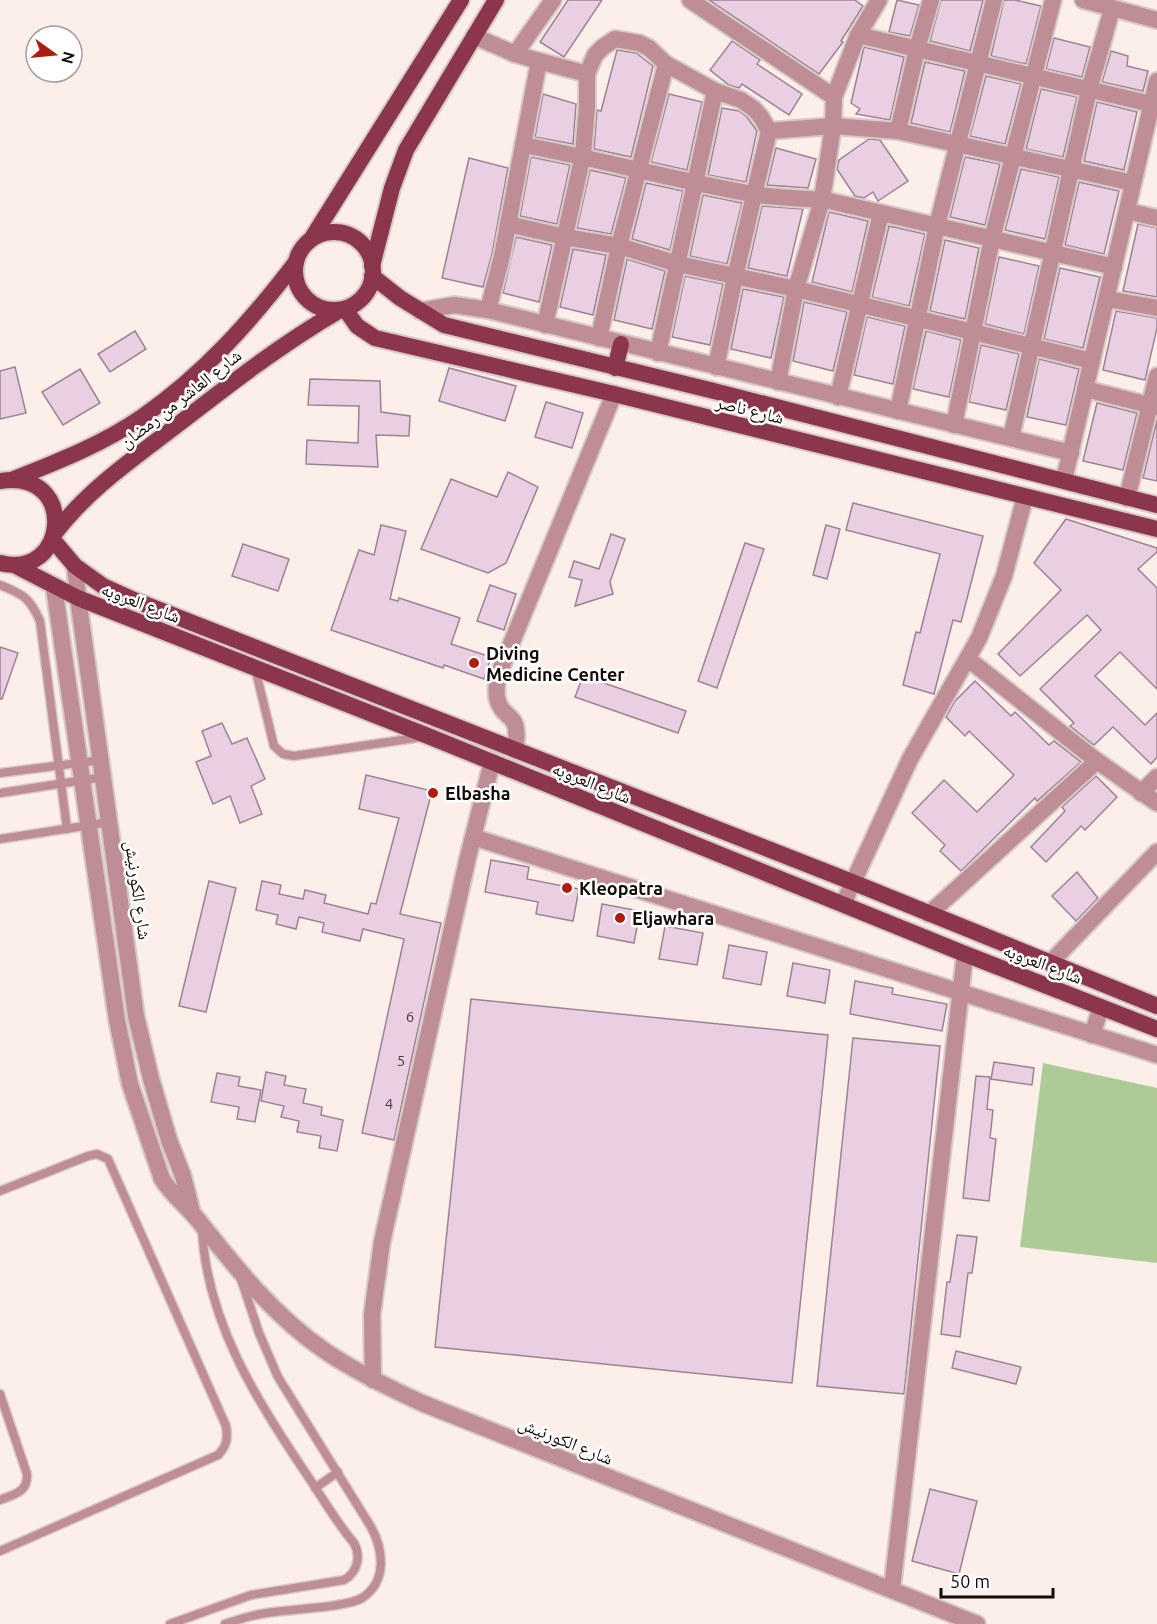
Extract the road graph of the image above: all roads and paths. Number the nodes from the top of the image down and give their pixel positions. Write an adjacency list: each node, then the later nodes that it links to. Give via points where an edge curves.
1 (461, 0): 45 (main road)
2 (496, 0): 13 (main road)
3 (553, 0): 15 (street)
4 (690, 0): 24 (street)
5 (931, 0): 14 (street)
6 (994, 0): 17 (street)
7 (1053, 0): 20 (street)
8 (1083, 0): 10 (street)
9 (875, 1): 12 (street)
10 (1112, 9): 11 (street); 22 (street)
11 (1157, 20)
12 (858, 35): 14 (street); 24 (street)
13 (474, 36): 15 (street); 52 (main road, via 406,150 389,198)
14 (917, 49): 17 (street); 28 (street)
15 (515, 54): 16 (street)
16 (539, 61): 19 (street); 30 (street)
17 (977, 63): 20 (street); 29 (street)
18 (666, 64): 19 (street, via 639,43 615,39 595,55); 23 (street); 33 (street)
19 (587, 74): 31 (street)
20 (1033, 76): 22 (street); 32 (street)
21 (1157, 81): 25 (street)
22 (1089, 90): 25 (street); 34 (street)
23 (715, 91): 27 (street, via 754,109); 35 (street)
24 (834, 97): 26 (street)
25 (1152, 114): 36 (street)
26 (833, 126): 27 (street); 28 (street); 38 (street)
27 (769, 131): 37 (street)
28 (898, 131): 29 (street)
29 (957, 144): 32 (street); 43 (street)
30 (523, 145): 31 (street); 42 (street)
31 (582, 155): 33 (street); 44 (street)
32 (1013, 156): 34 (street); 46 (street)
33 (638, 170): 35 (street); 47 (street)
34 (1072, 170): 36 (street); 48 (street)
35 (695, 182): 37 (street); 50 (street)
36 (1133, 183): 39 (street)
37 (754, 194): 38 (street); 53 (street)
38 (822, 200): 40 (street); 54 (street)
39 (1127, 211): 41 (street); 51 (street)
40 (881, 213): 43 (street); 56 (street)
41 (1157, 218)
42 (508, 224): 44 (street); 60 (street)
43 (937, 226): 46 (street); 61 (street)
44 (565, 237): 47 (street); 62 (street)
45 (312, 238): 49 (main road); 52 (main road, via 341,233 354,238 365,248)
46 (992, 239): 48 (street); 63 (street)
47 (619, 246): 50 (street); 64 (street)
48 (1053, 253): 51 (street); 66 (street)
49 (296, 262): 58 (main road, via 295,278 311,303 325,309); 83 (main road, شارع العاشر من رمضان, via 211,362 141,418 58,462)
50 (678, 264): 53 (street); 67 (street)
51 (1114, 267): 55 (street)
52 (372, 271): 58 (main road, via 367,290 358,302); 59 (main road, شارع ناصر)
53 (735, 277): 54 (street); 69 (street)
54 (796, 289): 56 (street); 72 (street)
55 (1107, 298): 57 (street); 68 (street)
56 (859, 305): 61 (street); 76 (street)
57 (1157, 308)
58 (343, 309): 75 (main road, شارع ناصر, via 357,326 375,338); 89 (main road, شارع العاشر من رمضان, via 275,350 107,479 70,513)
59 (420, 310): 60 (street, via 454,305); 70 (main road, شارع ناصر, via 453,327)
60 (488, 310): 62 (street)
61 (918, 319): 63 (street); 78 (street)
62 (545, 325): 64 (street)
63 (975, 332): 66 (street); 80 (street)
64 (599, 338): 65 (street)
65 (621, 344): 67 (street); 70 (main road)
66 (1032, 345): 68 (street); 81 (street)
67 (658, 353): 69 (street)
68 (1092, 361): 73 (street)
69 (716, 367): 72 (street)
70 (615, 368): 74 (main road, شارع ناصر)
71 (1157, 376): 77 (street)
72 (778, 382): 76 (street)
73 (1085, 389): 77 (street); 82 (street)
74 (710, 390): 79 (main road); 84 (main road, شارع ناصر)
75 (614, 394): 79 (main road, شارع ناصر); 98 (street, via 497,678 497,698 515,720)
76 (838, 397): 78 (street)
77 (1154, 406): 86 (street)
78 (898, 411): 80 (street)
79 (701, 416): 85 (main road, شارع ناصر)
80 (954, 425): 81 (street)
81 (1011, 438): 82 (street)
82 (1071, 453): 84 (street)
83 (7, 480): 89 (main road, via 29,482 42,490 52,502 56,517)
84 (1064, 480): 86 (main road, شارع ناصر)
85 (1025, 497): 88 (main road, شارع ناصر); 95 (street, via 997,598)
86 (1127, 498): 87 (main road, شارع ناصر)
87 (1157, 505)
88 (1157, 529)
89 (54, 536): 90 (main road, شارع العاشر من رمضان, via 38,558); 91 (main road, شارع العروبه)
90 (8, 564): 93 (main road, شارع العروبه)
91 (75, 566): 94 (street, شارع الكورنيش); 98 (main road, شارع العروبه, via 103,586 134,600)
92 (0, 585): 102 (lane, via 28,599 40,621)
93 (54, 587): 94 (main road, شارع العروبه); 100 (street, شارع الكورنيش)
94 (78, 598): 96 (main road, شارع العروبه); 103 (street, شارع الكورنيش)
95 (968, 659): 99 (street); 117 (street, via 910,759)
96 (254, 668): 97 (main road, شارع العروبه); 97 (lane, via 274,746 283,754 294,756)
97 (428, 736): 101 (main road, شارع العروبه)
98 (515, 750): 117 (main road, شارع العروبه)
99 (1097, 761): 109 (street); 119 (street)
100 (80, 762): 102 (lane); 103 (lane); 106 (street, شارع الكورنيش)
101 (492, 762): 114 (street); 118 (main road, شارع العروبه)
102 (59, 765): 104 (lane); 107 (lane)
103 (103, 768): 106 (lane); 111 (street, شارع الكورنيش)
104 (0, 773)
105 (1157, 777): 109 (street)
106 (83, 780): 107 (lane); 112 (street, شارع الكورنيش)
107 (60, 784): 108 (lane); 113 (lane)
108 (0, 793)
109 (1141, 793): 110 (street)
110 (1157, 803)
111 (110, 822): 112 (lane); 131 (street, شارع الكورنيش, via 136,1016 169,1140)
112 (90, 826): 113 (lane); 131 (street, شارع الكورنيش, via 117,1020 130,1084 162,1179)
113 (67, 829): 115 (lane)
114 (473, 837): 124 (street); 133 (street, via 382,1242 372,1316)
115 (0, 839)
116 (1157, 852): 121 (street)
117 (852, 882): 118 (street); 119 (main road, شارع العروبه)
118 (843, 904): 120 (main road, شارع العروبه)
119 (929, 914): 121 (main road, شارع العروبه)
120 (965, 954): 123 (main road, شارع العروبه); 124 (street)
121 (1050, 963): 122 (main road, شارع العروبه)
122 (1068, 970): 123 (main road); 125 (main road, شارع العروبه)
123 (1061, 991): 126 (main road, شارع العروبه)
124 (961, 992): 128 (street); 139 (street)
125 (1157, 1006)
126 (1101, 1007): 127 (main road, شارع العروبه); 128 (street)
127 (1157, 1029)
128 (1092, 1035): 129 (street)
129 (1157, 1055)
130 (0, 1191): 138 (lane, via 88,1156 98,1154 108,1159 227,1436 218,1455)
131 (197, 1219): 132 (street, شارع الكورنيش); 136 (lane, via 210,1289 236,1358 267,1417)
132 (240, 1274): 133 (street, شارع الكورنيش, via 291,1324 325,1351); 135 (lane, via 278,1377)
133 (373, 1380): 139 (street, شارع الكورنيش, via 466,1421)
134 (0, 1394): 137 (lane, via 27,1474 22,1491)
135 (338, 1472): 136 (lane); 141 (lane, via 382,1554 379,1574 369,1592 353,1602 261,1614)
136 (315, 1488): 140 (lane, via 357,1550 358,1560 351,1576 337,1582 251,1595)
137 (0, 1500)
138 (0, 1551)
139 (892, 1589): 142 (street, شارع الكورنيش)
140 (170, 1624)
141 (225, 1624)
142 (977, 1624)

